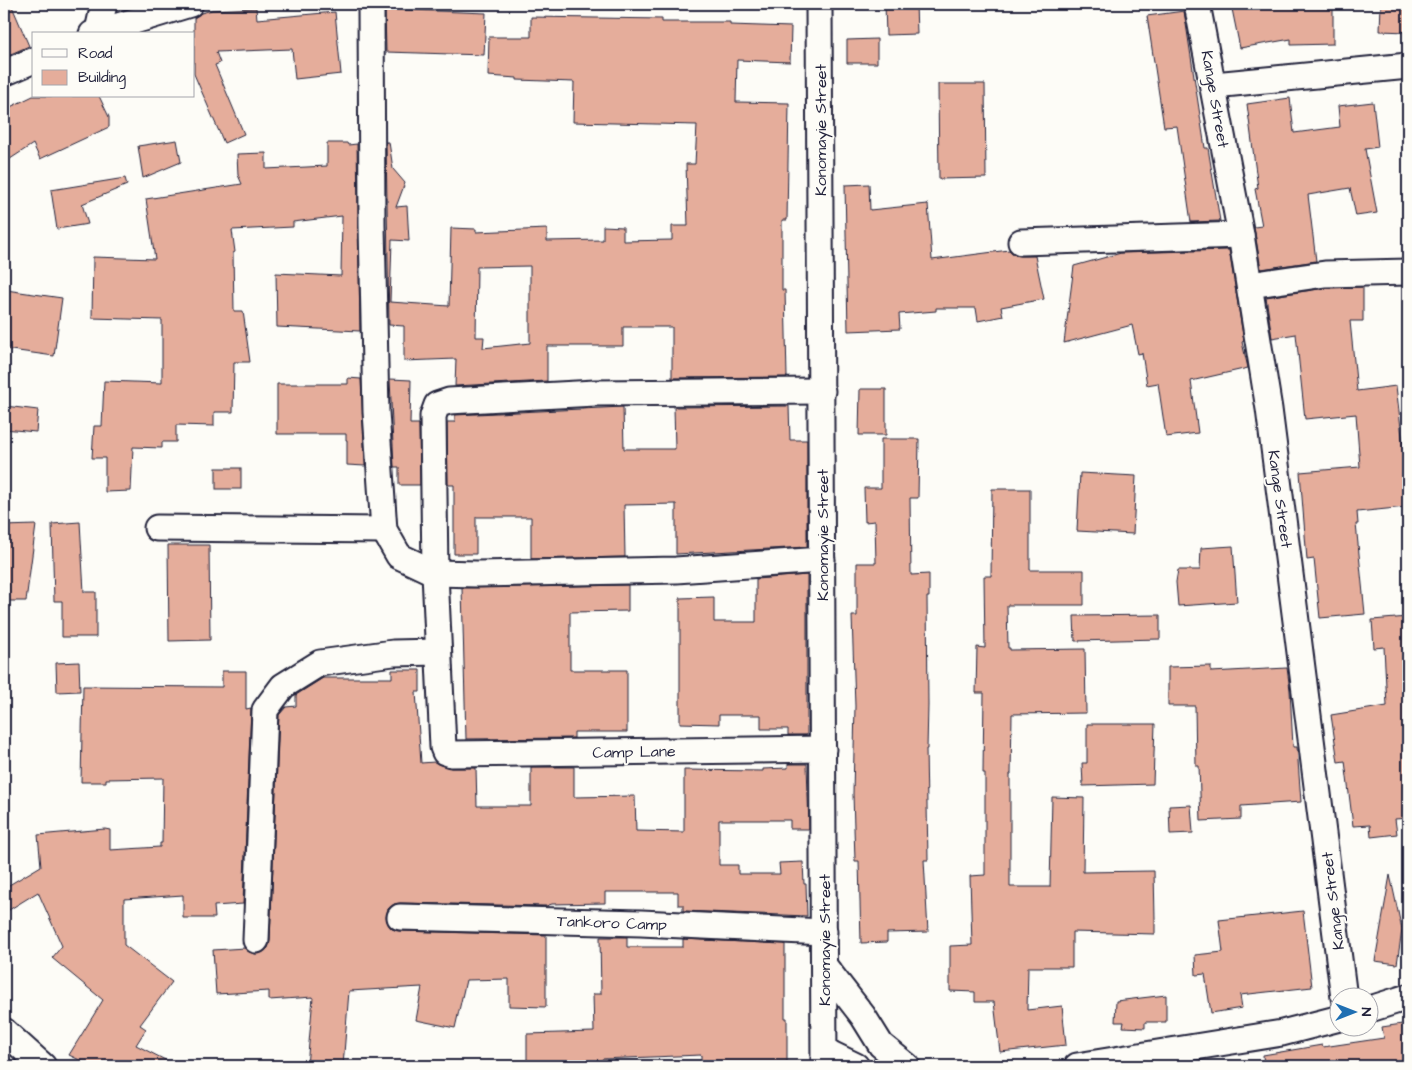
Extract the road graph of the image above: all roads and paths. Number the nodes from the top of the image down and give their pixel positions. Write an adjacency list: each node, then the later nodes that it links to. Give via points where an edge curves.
1 (104, 4): 7 (street)
2 (190, 4): 7 (street)
3 (372, 4): 18 (street, via 376,412)
4 (811, 4): 5 (street)
5 (819, 4): 16 (street, Konomayie Street)
6 (1197, 4): 11 (street, Kange Street)
7 (95, 32)
8 (32, 61): 10 (street)
9 (1408, 66): 11 (street)
10 (4, 73)
11 (1214, 85): 12 (street, Kange Street)
12 (1241, 235): 13 (street); 15 (street, Kange Street)
13 (1021, 242)
14 (1408, 272): 15 (street, via 1325,274)
15 (1250, 285): 27 (street, Kange Street, via 1291,573)
16 (822, 391): 19 (street, Konomayie Street); 20 (street, via 595,393 449,401 436,406 433,416)
17 (157, 528): 18 (street)
18 (384, 530): 20 (street, via 399,556)
19 (822, 560): 20 (street, via 676,570); 22 (street, Konomayie Street)
20 (435, 573): 21 (street)
21 (437, 652): 22 (street, Camp Lane, via 443,747 451,754); 25 (street, via 393,653 320,663 283,686 265,710)
22 (823, 749): 24 (street, Konomayie Street)
23 (400, 917): 24 (street, Tankoro Camp, via 641,922)
24 (824, 932): 26 (street, Konomayie Street)
25 (256, 940)
26 (825, 967): 32 (street, Konomayie Street); 35 (street, via 881,1045)
27 (1343, 988)
28 (1408, 997): 29 (street)
29 (1380, 1006)
30 (1330, 1021): 36 (street, via 1282,1033)
31 (4, 1031): 33 (street)
32 (825, 1059): 34 (street)
33 (43, 1066)
34 (856, 1066)
35 (907, 1066)
36 (1077, 1066)

